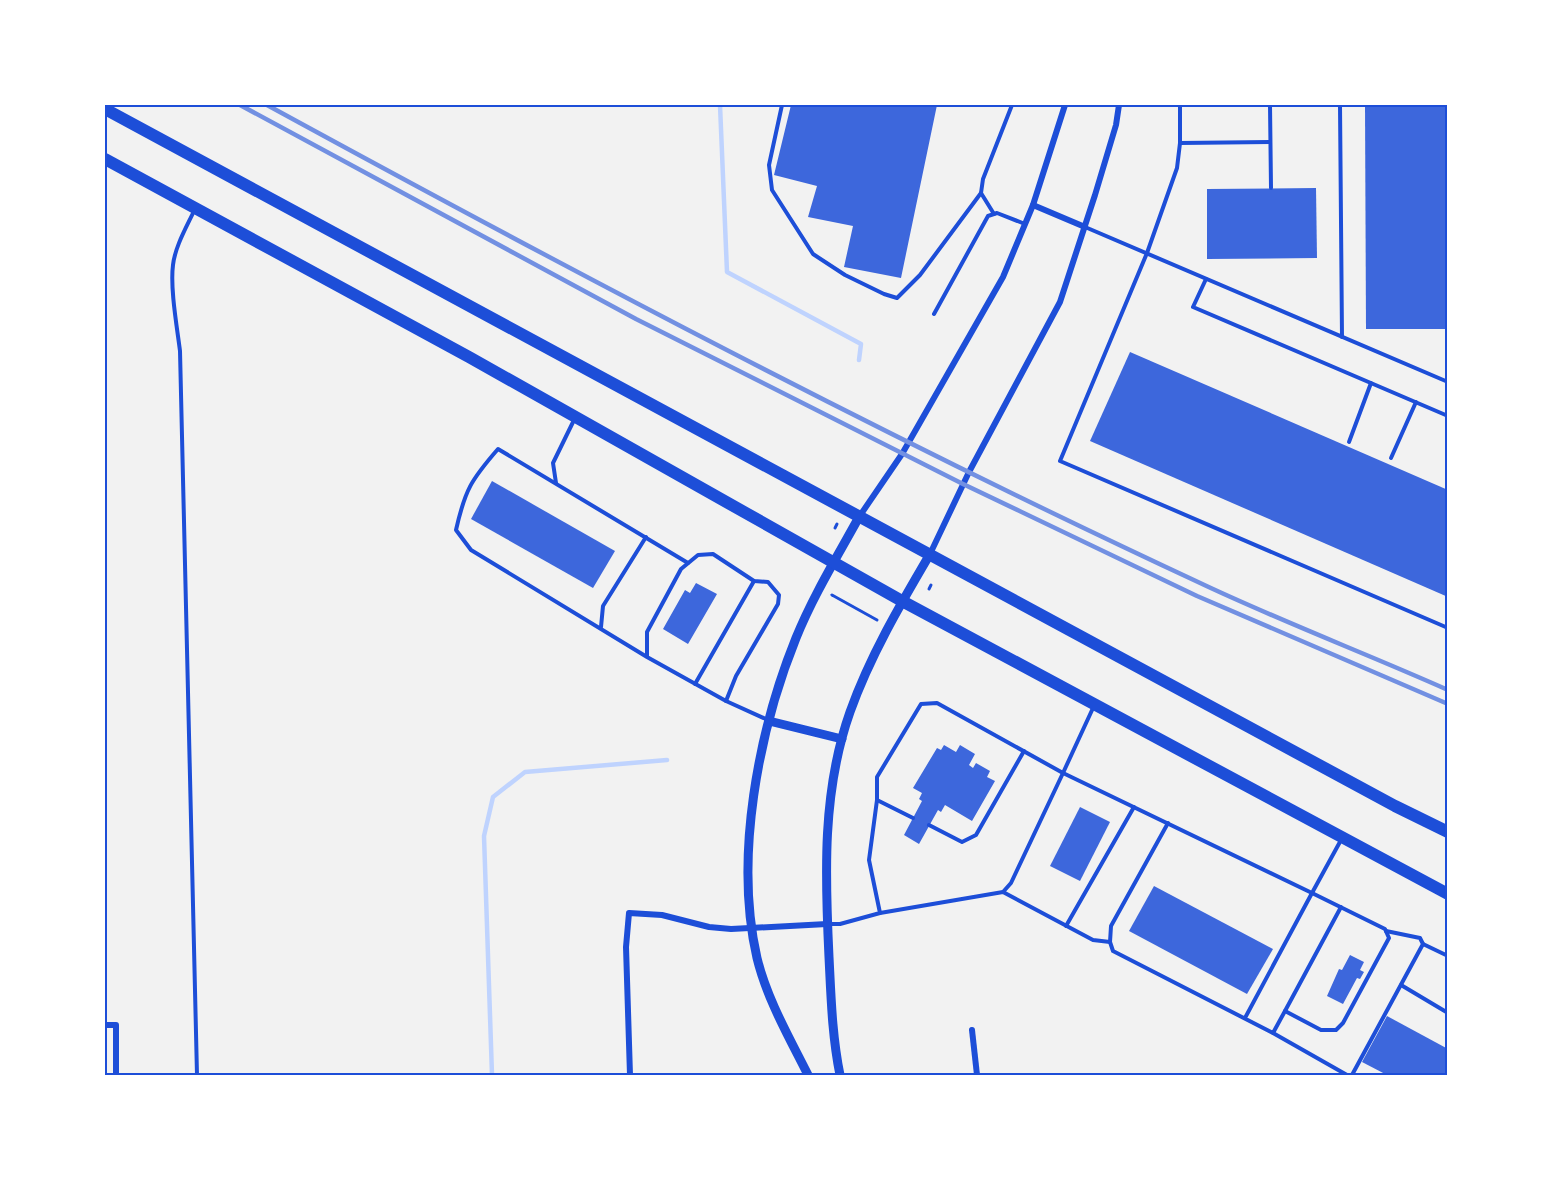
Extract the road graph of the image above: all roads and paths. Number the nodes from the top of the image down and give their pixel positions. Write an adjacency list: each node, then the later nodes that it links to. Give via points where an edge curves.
1 (782, 105): 13 (lane, via 769,165 772,190 813,254 884,294 897,298 920,275)
2 (1012, 105): 13 (lane)
3 (1065, 105): 14 (street)
4 (1119, 105): 18 (street)
5 (1180, 105): 10 (lane)
6 (1270, 105): 9 (lane)
7 (1340, 105): 22 (lane)
8 (105, 109): 31 (highway)
9 (1270, 142): 10 (lane); 12 (lane)
10 (1180, 143): 19 (lane, via 1177,168)
11 (105, 159): 15 (highway)
12 (1271, 188)
13 (981, 193): 16 (lane)
14 (1033, 205): 17 (street); 18 (street)
15 (196, 208): 27 (highway); 77 (lane, via 173,264 180,351)
16 (994, 214): 17 (lane); 21 (lane, via 988,216)
17 (1025, 224): 31 (street, via 1003,277 902,454)
18 (1085, 227): 19 (lane); 33 (street, via 1060,302)
19 (1147, 253): 20 (lane); 41 (lane, via 1060,461)
20 (1206, 279): 22 (lane); 24 (lane, via 1194,307)
21 (934, 314)
22 (1342, 337): 23 (lane)
23 (1448, 382)
24 (1371, 383): 25 (lane); 28 (lane)
25 (1416, 402): 26 (lane); 29 (lane)
26 (1448, 416)
27 (575, 417): 30 (lane, via 553,463); 34 (highway)
28 (1348, 442)
29 (1391, 458)
30 (556, 484): 32 (lane); 40 (lane, via 498,449 473,478 456,530 471,550)
31 (860, 517): 33 (highway); 34 (street)
32 (646, 537): 35 (lane); 40 (lane, via 603,606)
33 (930, 554): 38 (street); 55 (highway)
34 (834, 562): 38 (highway); 46 (street, via 796,637)
35 (688, 563): 36 (lane, via 698,555 713,554); 42 (lane, via 646,632)
36 (754, 581): 43 (lane); 44 (lane, via 768,582 779,595 778,604)
37 (832, 595): 39 (path)
38 (902, 602): 45 (highway); 47 (street, via 865,674)
39 (876, 620)
40 (601, 627): 42 (lane)
41 (1448, 628)
42 (647, 657): 43 (lane)
43 (695, 684): 44 (lane)
44 (726, 701): 46 (lane)
45 (1094, 704): 49 (lane); 56 (highway)
46 (769, 721): 47 (street); 64 (street, via 750,822)
47 (843, 739): 62 (street, via 829,805)
48 (1024, 751): 49 (lane); 50 (lane, via 937,703 921,704 877,777); 54 (lane, via 976,835 962,842)
49 (1063, 773): 51 (lane); 57 (lane, via 1011,883)
50 (877, 800): 52 (lane); 61 (lane, via 868,860)
51 (1134, 807): 53 (lane); 63 (lane)
52 (913, 818)
53 (1168, 824): 58 (lane); 66 (lane, via 1111,926)
54 (929, 825)
55 (1448, 832)
56 (1342, 837): 58 (lane); 59 (highway)
57 (1003, 892): 61 (lane); 63 (lane)
58 (1312, 893): 60 (lane); 72 (lane)
59 (1448, 894)
60 (1341, 907): 65 (lane); 70 (lane)
61 (880, 914): 62 (lane)
62 (827, 924): 64 (street); 80 (street, via 834,1042)
63 (1066, 926): 66 (lane, via 1093,940)
64 (752, 929): 78 (street, via 709,927 662,915 629,913 626,946); 79 (street, via 766,988)
65 (1386, 931): 67 (lane, via 1420,938); 70 (lane, via 1389,938 1336,1030 1321,1030)
66 (1110, 942): 72 (lane, via 1113,951)
67 (1423, 944): 68 (lane); 69 (lane)
68 (1448, 956)
69 (1401, 986): 71 (lane); 83 (lane)
70 (1285, 1011): 75 (lane)
71 (1448, 1013)
72 (1245, 1018): 75 (lane)
73 (105, 1025): 76 (street, via 116,1025)
74 (972, 1030): 81 (street)
75 (1274, 1033): 82 (lane)
76 (116, 1075)
77 (197, 1075)
78 (630, 1075)
79 (808, 1075)
80 (840, 1075)
81 (977, 1075)
82 (1347, 1075)
83 (1352, 1075)

